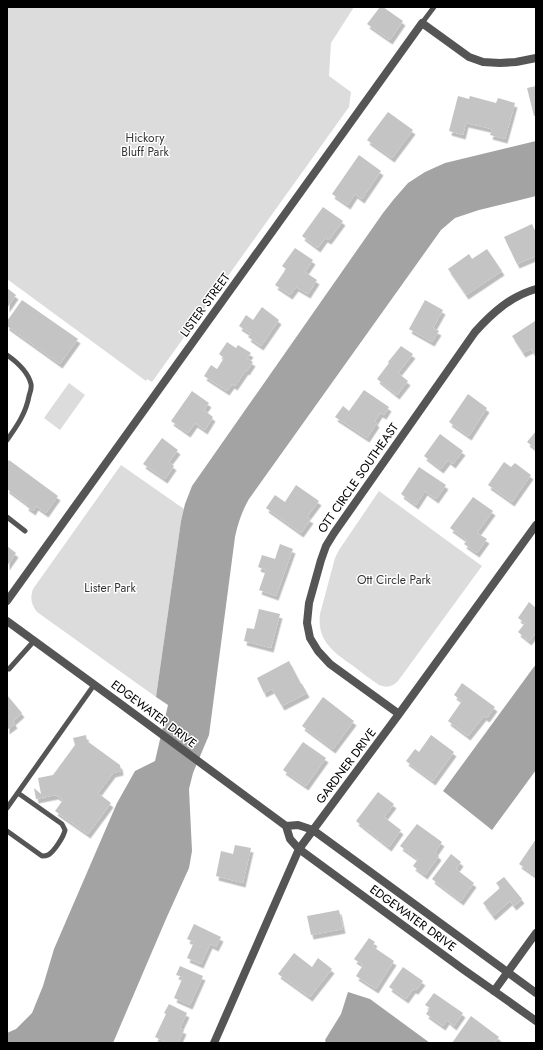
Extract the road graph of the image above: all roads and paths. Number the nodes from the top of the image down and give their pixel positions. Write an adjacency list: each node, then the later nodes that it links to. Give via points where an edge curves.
1 (434, 7): 2 (lane)
2 (422, 23): 3 (street, via 469,57 483,62 516,62); 10 (street, LISTER STREET)
3 (536, 58)
4 (536, 289): 15 (street, OTT CIRCLE SOUTHEAST, via 500,307 476,332 334,533 321,560 309,603 307,623 310,638 330,664)
5 (7, 356): 6 (lane, via 27,374 31,385 27,406 19,424)
6 (7, 440)
7 (7, 517): 9 (lane)
8 (536, 525): 15 (street, GARDNER DRIVE)
9 (25, 530)
10 (7, 601)
11 (7, 621): 12 (street, EDGEWATER DRIVE)
12 (34, 641): 13 (lane); 14 (street, EDGEWATER DRIVE)
13 (7, 669)
14 (94, 685): 16 (lane); 18 (street, EDGEWATER DRIVE)
15 (399, 714): 19 (street, GARDNER DRIVE)
16 (18, 793): 17 (lane); 20 (lane, via 62,824 64,835 51,854 42,856)
17 (7, 808)
18 (286, 826): 19 (street, EDGEWATER DRIVE, via 298,825); 21 (street, EDGEWATER DRIVE, via 290,839)
19 (313, 830): 21 (street, GARDNER DRIVE); 23 (street, EDGEWATER DRIVE)
20 (7, 832)
21 (299, 849): 24 (street, EDGEWATER DRIVE); 27 (street, GARDNER DRIVE)
22 (536, 933): 23 (street)
23 (508, 972): 24 (street); 25 (street, EDGEWATER DRIVE)
24 (494, 991): 26 (street, EDGEWATER DRIVE)
25 (536, 993)
26 (536, 1021)
27 (214, 1043)

